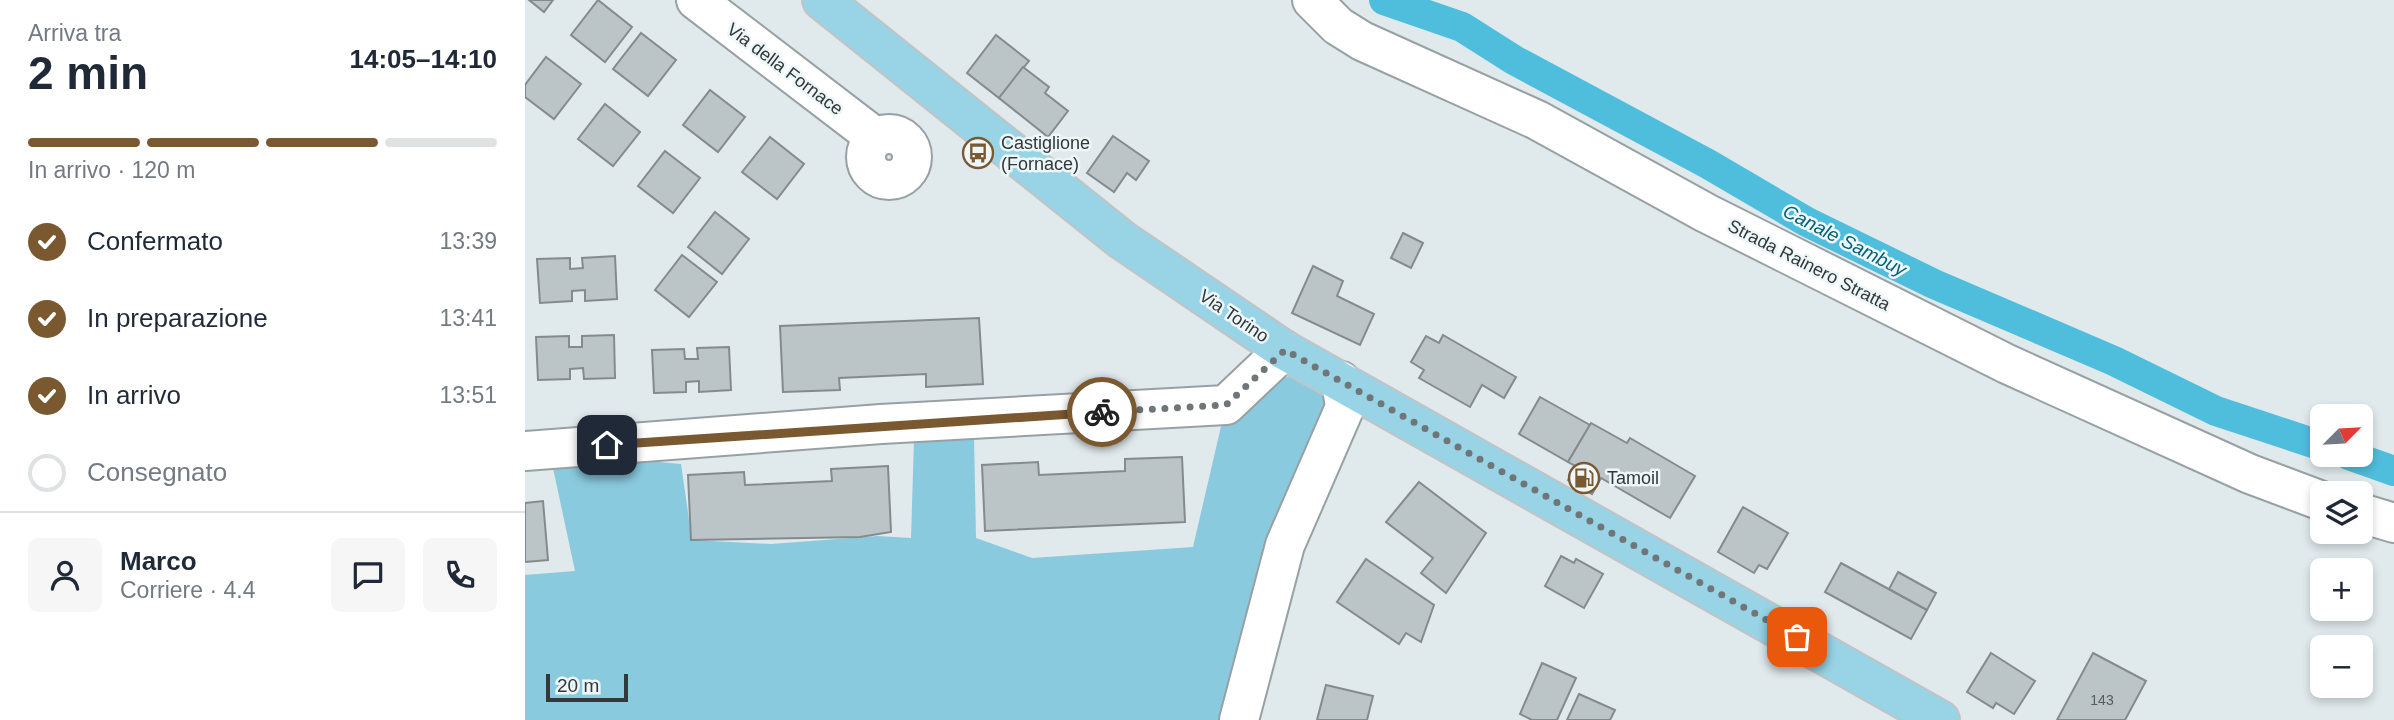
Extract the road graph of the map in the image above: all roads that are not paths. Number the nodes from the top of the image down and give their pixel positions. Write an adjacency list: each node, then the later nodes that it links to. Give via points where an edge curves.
1 (696, 0): 4 (street, Via della Fornace)
2 (822, 0): 5 (main road, Via Torino, via 1122,240)
3 (1312, 0): 8 (street, Strada Rainero Stratta, via 1338,26 1361,40 1537,120 1706,213 1995,358 2250,474)
4 (875, 137)
5 (1285, 350): 6 (main road, Via Torino); 7 (street, via 1226,405 881,424)
6 (1341, 381): 11 (street, via 1345,407 1285,545); 12 (main road, Via Torino)
7 (525, 451)
8 (2310, 496)
9 (2373, 517): 10 (street)
10 (2394, 523)
11 (1239, 720)
12 (1940, 720)

